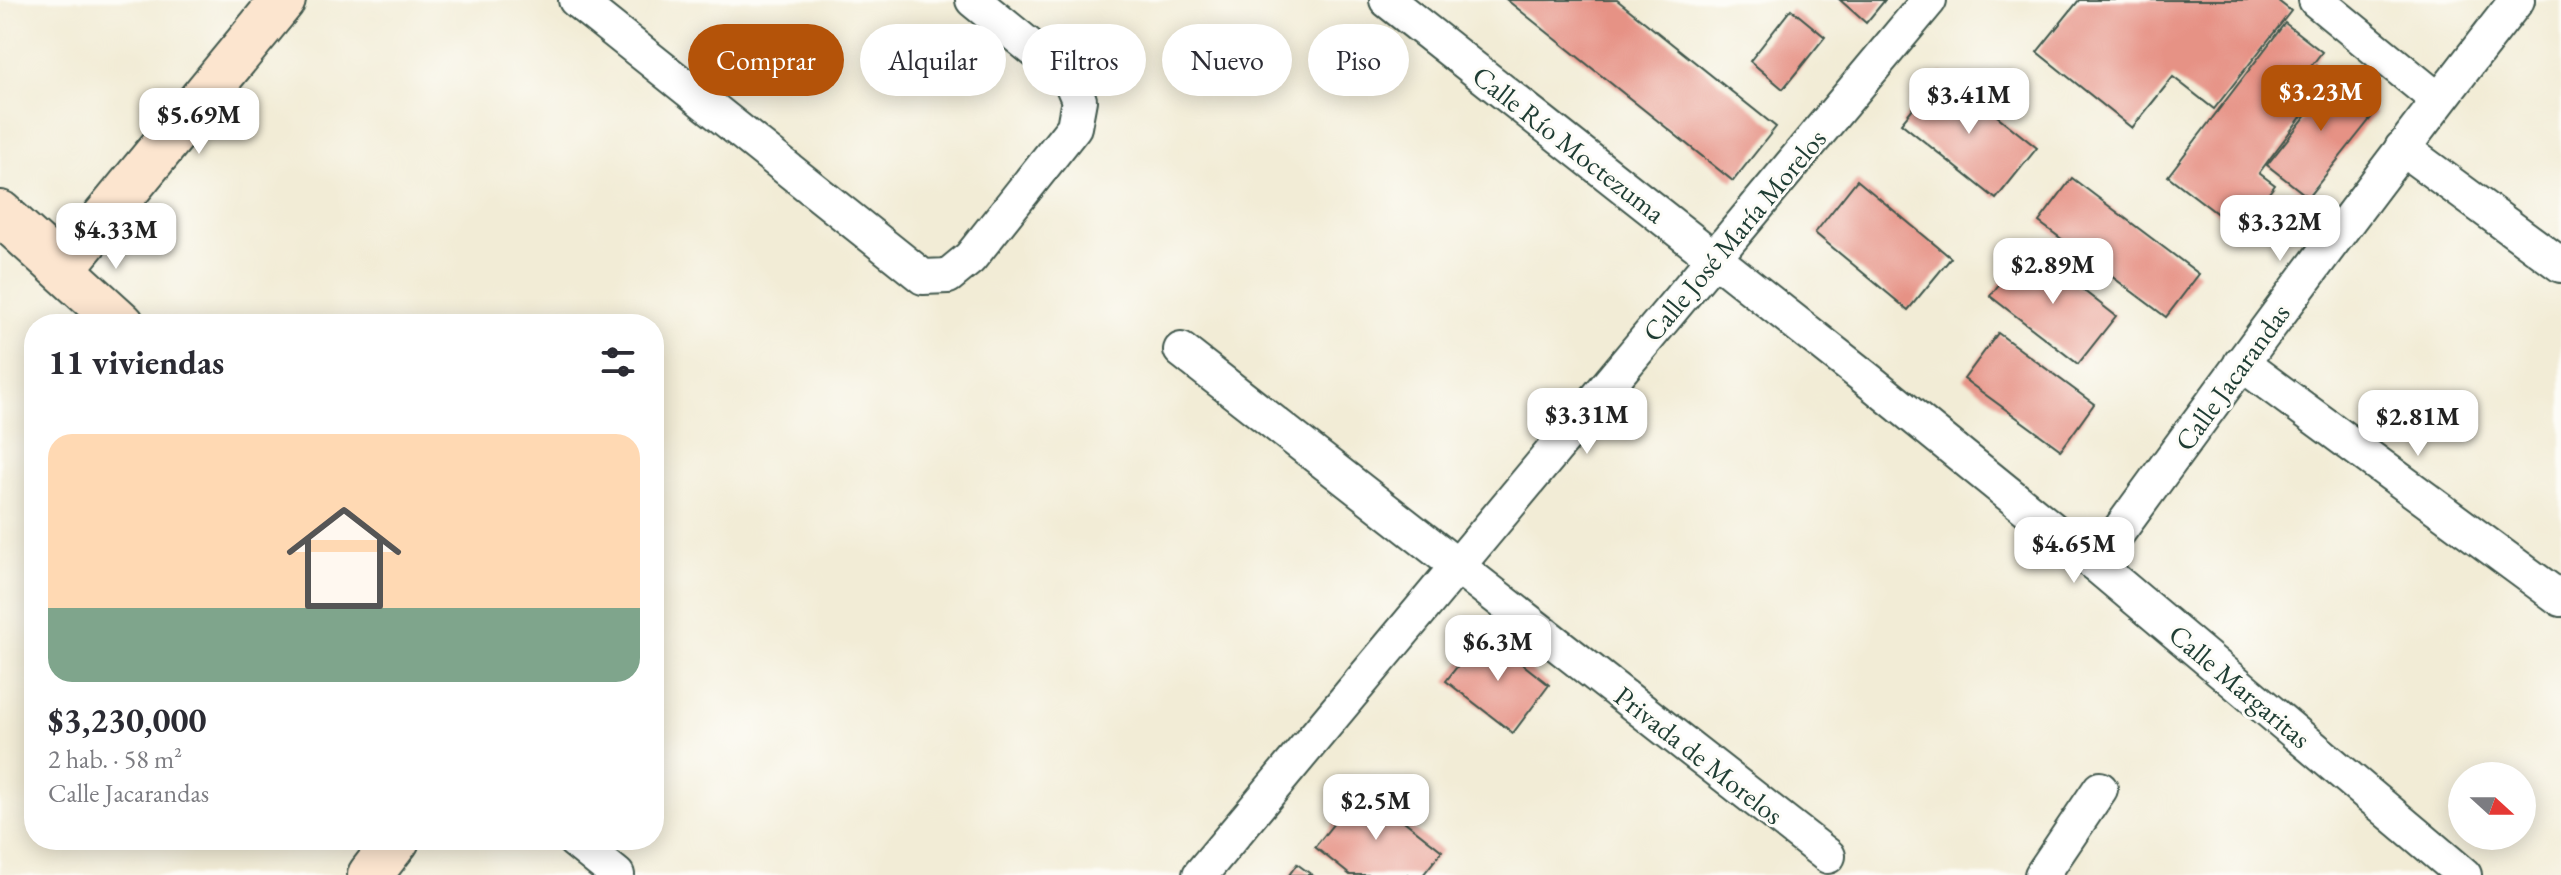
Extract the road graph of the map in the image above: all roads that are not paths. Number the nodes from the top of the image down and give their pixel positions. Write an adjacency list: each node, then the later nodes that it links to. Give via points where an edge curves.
1 (283, 0): 13 (main road)
2 (576, 0): 3 (street, via 923,277 948,276 970,258 1074,127 1079,100 1070,79)
3 (973, 0)
4 (1387, 0): 11 (street, Calle Río Moctezuma)
5 (1929, 0): 11 (street, Calle José María Morelos)
6 (2316, 0): 8 (street)
7 (2517, 0): 8 (street, Calle Jacarandas)
8 (2438, 100): 9 (street, Calle Jacarandas)
9 (2402, 148): 12 (street); 16 (street, Calle Jacarandas)
10 (7, 232): 13 (main road)
11 (1715, 258): 17 (street, Calle Margaritas); 18 (street, Calle José María Morelos)
12 (2561, 265)
13 (63, 268): 14 (main road)
14 (111, 314)
15 (1181, 350): 18 (street, Privada de Morelos)
16 (2241, 363): 17 (street, Calle Jacarandas); 19 (street)
17 (2095, 564): 28 (street, Calle Margaritas)
18 (1457, 567): 23 (street, Privada de Morelos); 26 (street, Calle José María Morelos)
19 (2561, 599)
20 (2100, 789): 27 (street)
21 (389, 850): 24 (main road)
22 (586, 850): 25 (street)
23 (1828, 856)
24 (370, 875)
25 (617, 875)
26 (1200, 875)
27 (2042, 875)
28 (2464, 875)

